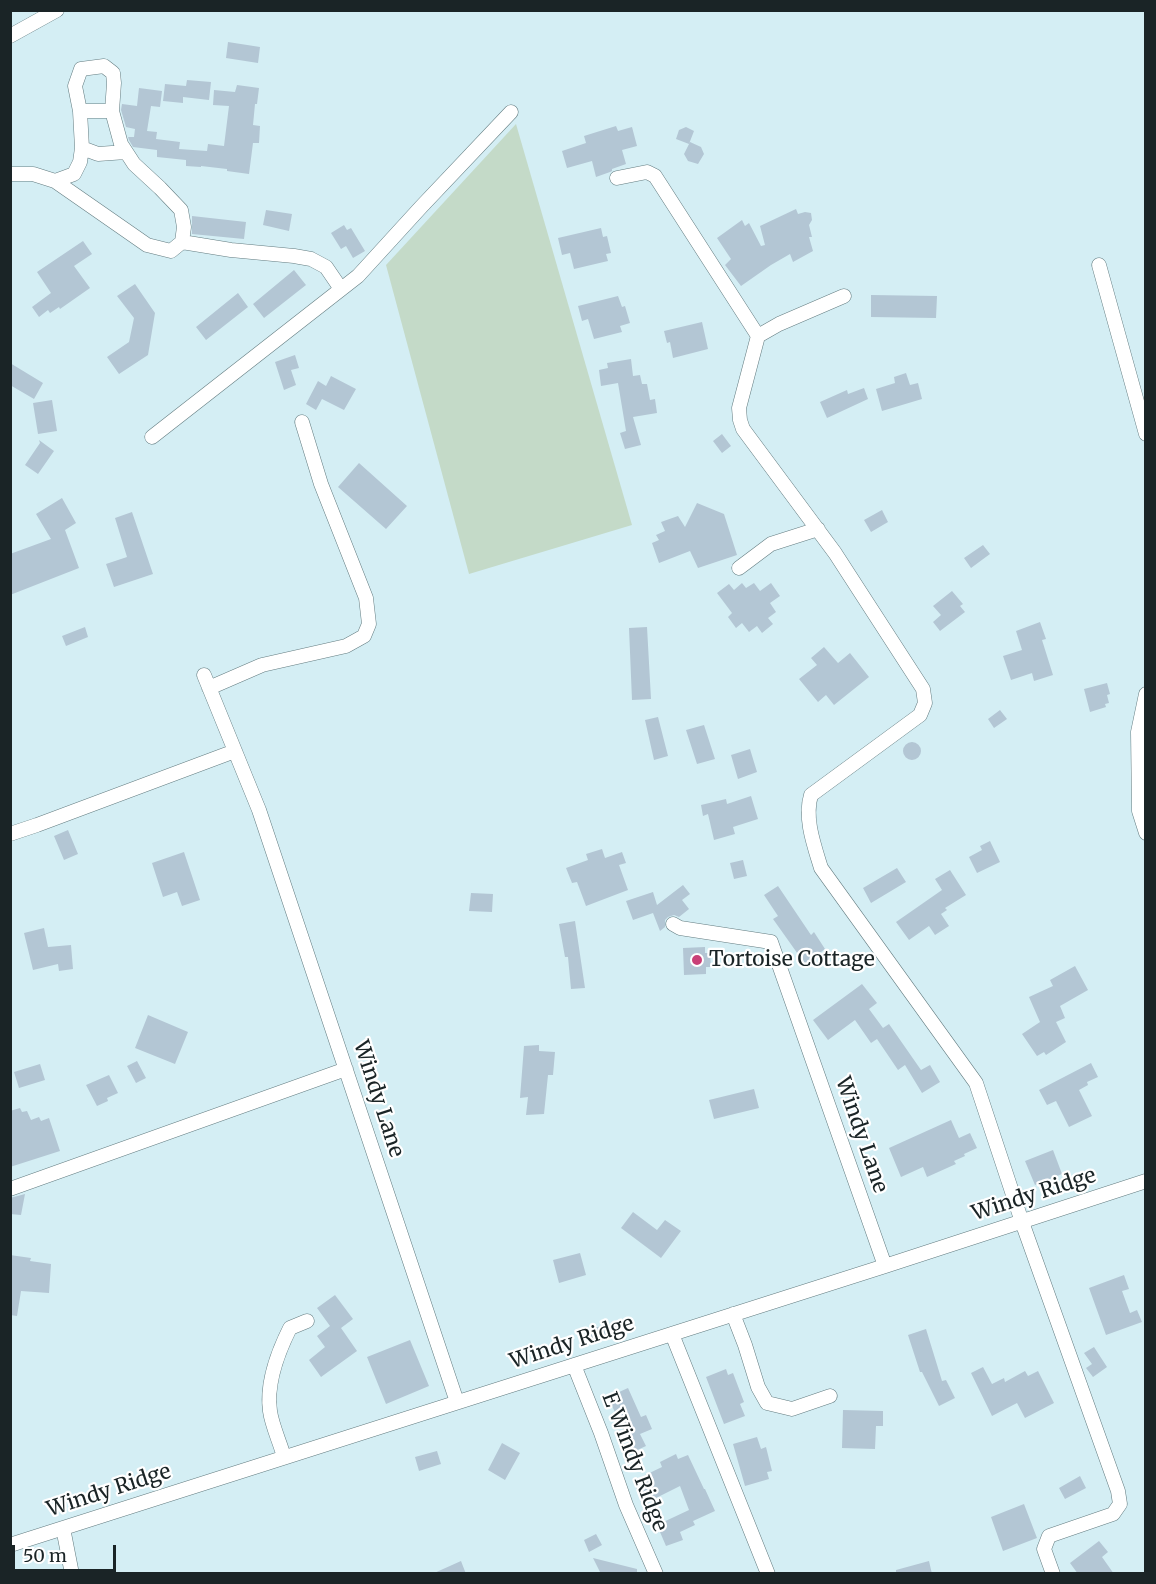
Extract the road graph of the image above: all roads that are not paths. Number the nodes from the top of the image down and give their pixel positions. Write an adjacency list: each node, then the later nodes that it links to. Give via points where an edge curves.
1 (57, 10): 2 (street)
2 (10, 36)
3 (80, 111): 4 (street); 4 (street, via 75,86 81,69 104,66 113,73); 6 (street)
4 (112, 111): 7 (street)
5 (511, 112): 13 (street, via 358,276)
6 (82, 148): 7 (street, via 98,153); 10 (street, via 74,174)
7 (126, 152): 11 (street, via 181,210)
8 (10, 174): 10 (street, via 33,174)
9 (617, 178): 15 (street, via 647,172 654,176)
10 (55, 181): 11 (street, via 147,245 171,251)
11 (182, 242): 13 (street, via 311,259 326,267)
12 (1099, 265): 17 (street)
13 (341, 289): 18 (street)
14 (844, 296): 15 (street)
15 (758, 336): 19 (street, via 739,408 740,420)
16 (302, 422): 22 (street, via 321,484 366,598 369,624 364,636 346,646 262,665)
17 (1146, 434)
18 (152, 437)
19 (818, 529): 20 (street, via 771,543); 31 (street, via 923,689 925,703 920,715 811,795 808,806 813,844 821,868 976,1083)
20 (739, 568)
21 (204, 675): 22 (street, Windy Lane)
22 (209, 688): 24 (street, Windy Lane)
23 (1146, 694): 25 (street, via 1138,732 1139,811)
24 (235, 751): 26 (street); 28 (street, Windy Lane, via 259,810)
25 (1146, 833)
26 (10, 834)
27 (673, 924): 32 (street, Windy Lane, via 771,942)
28 (346, 1069): 30 (street); 38 (street, Windy Lane)
29 (1146, 1180): 31 (street, Windy Ridge)
30 (10, 1189)
31 (1022, 1222): 32 (street, Windy Ridge); 45 (street, via 1120,1504 1113,1514 1049,1536 1044,1549)
32 (885, 1266): 33 (street, Windy Ridge)
33 (734, 1314): 35 (street, Windy Ridge); 37 (street, via 758,1388 767,1403 792,1409)
34 (307, 1321): 39 (street, via 290,1328 270,1390 270,1411)
35 (672, 1334): 36 (street, Windy Ridge); 44 (street)
36 (574, 1365): 38 (street, Windy Ridge); 43 (street, E Windy Ridge)
37 (830, 1396)
38 (457, 1402): 39 (street, Windy Ridge)
39 (284, 1457): 40 (street, Windy Ridge)
40 (63, 1528): 41 (street, Windy Ridge); 42 (street)
41 (10, 1545)
42 (72, 1574)
43 (656, 1574)
44 (768, 1574)
45 (1053, 1574)

